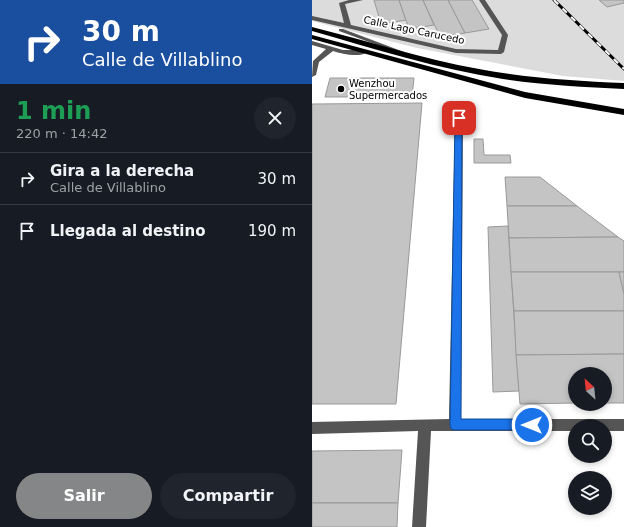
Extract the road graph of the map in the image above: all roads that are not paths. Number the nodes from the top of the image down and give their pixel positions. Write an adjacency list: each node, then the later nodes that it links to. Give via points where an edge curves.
1 (360, 0): 5 (street, Calle Lago Carucedo, via 342,3)
2 (482, 0): 5 (street, Calle Lago Carucedo, via 505,35 501,52 456,51)
3 (312, 18): 5 (street, Calle Lago Carucedo)
4 (312, 22): 12 (street, via 348,32)
5 (348, 26)
6 (312, 29): 12 (highway)
7 (312, 37): 11 (highway)
8 (312, 43): 10 (street)
9 (312, 49): 10 (street)
10 (329, 51): 11 (street); 13 (street)
11 (364, 52): 16 (highway, via 525,95)
12 (405, 54): 15 (highway, via 504,76)
13 (314, 61): 14 (street)
14 (312, 75)
15 (624, 86)
16 (624, 112)
17 (459, 118): 19 (street)
18 (425, 425): 19 (street); 21 (street); 22 (street)
19 (455, 425): 20 (street)
20 (624, 425)
21 (312, 428)
22 (418, 527)

